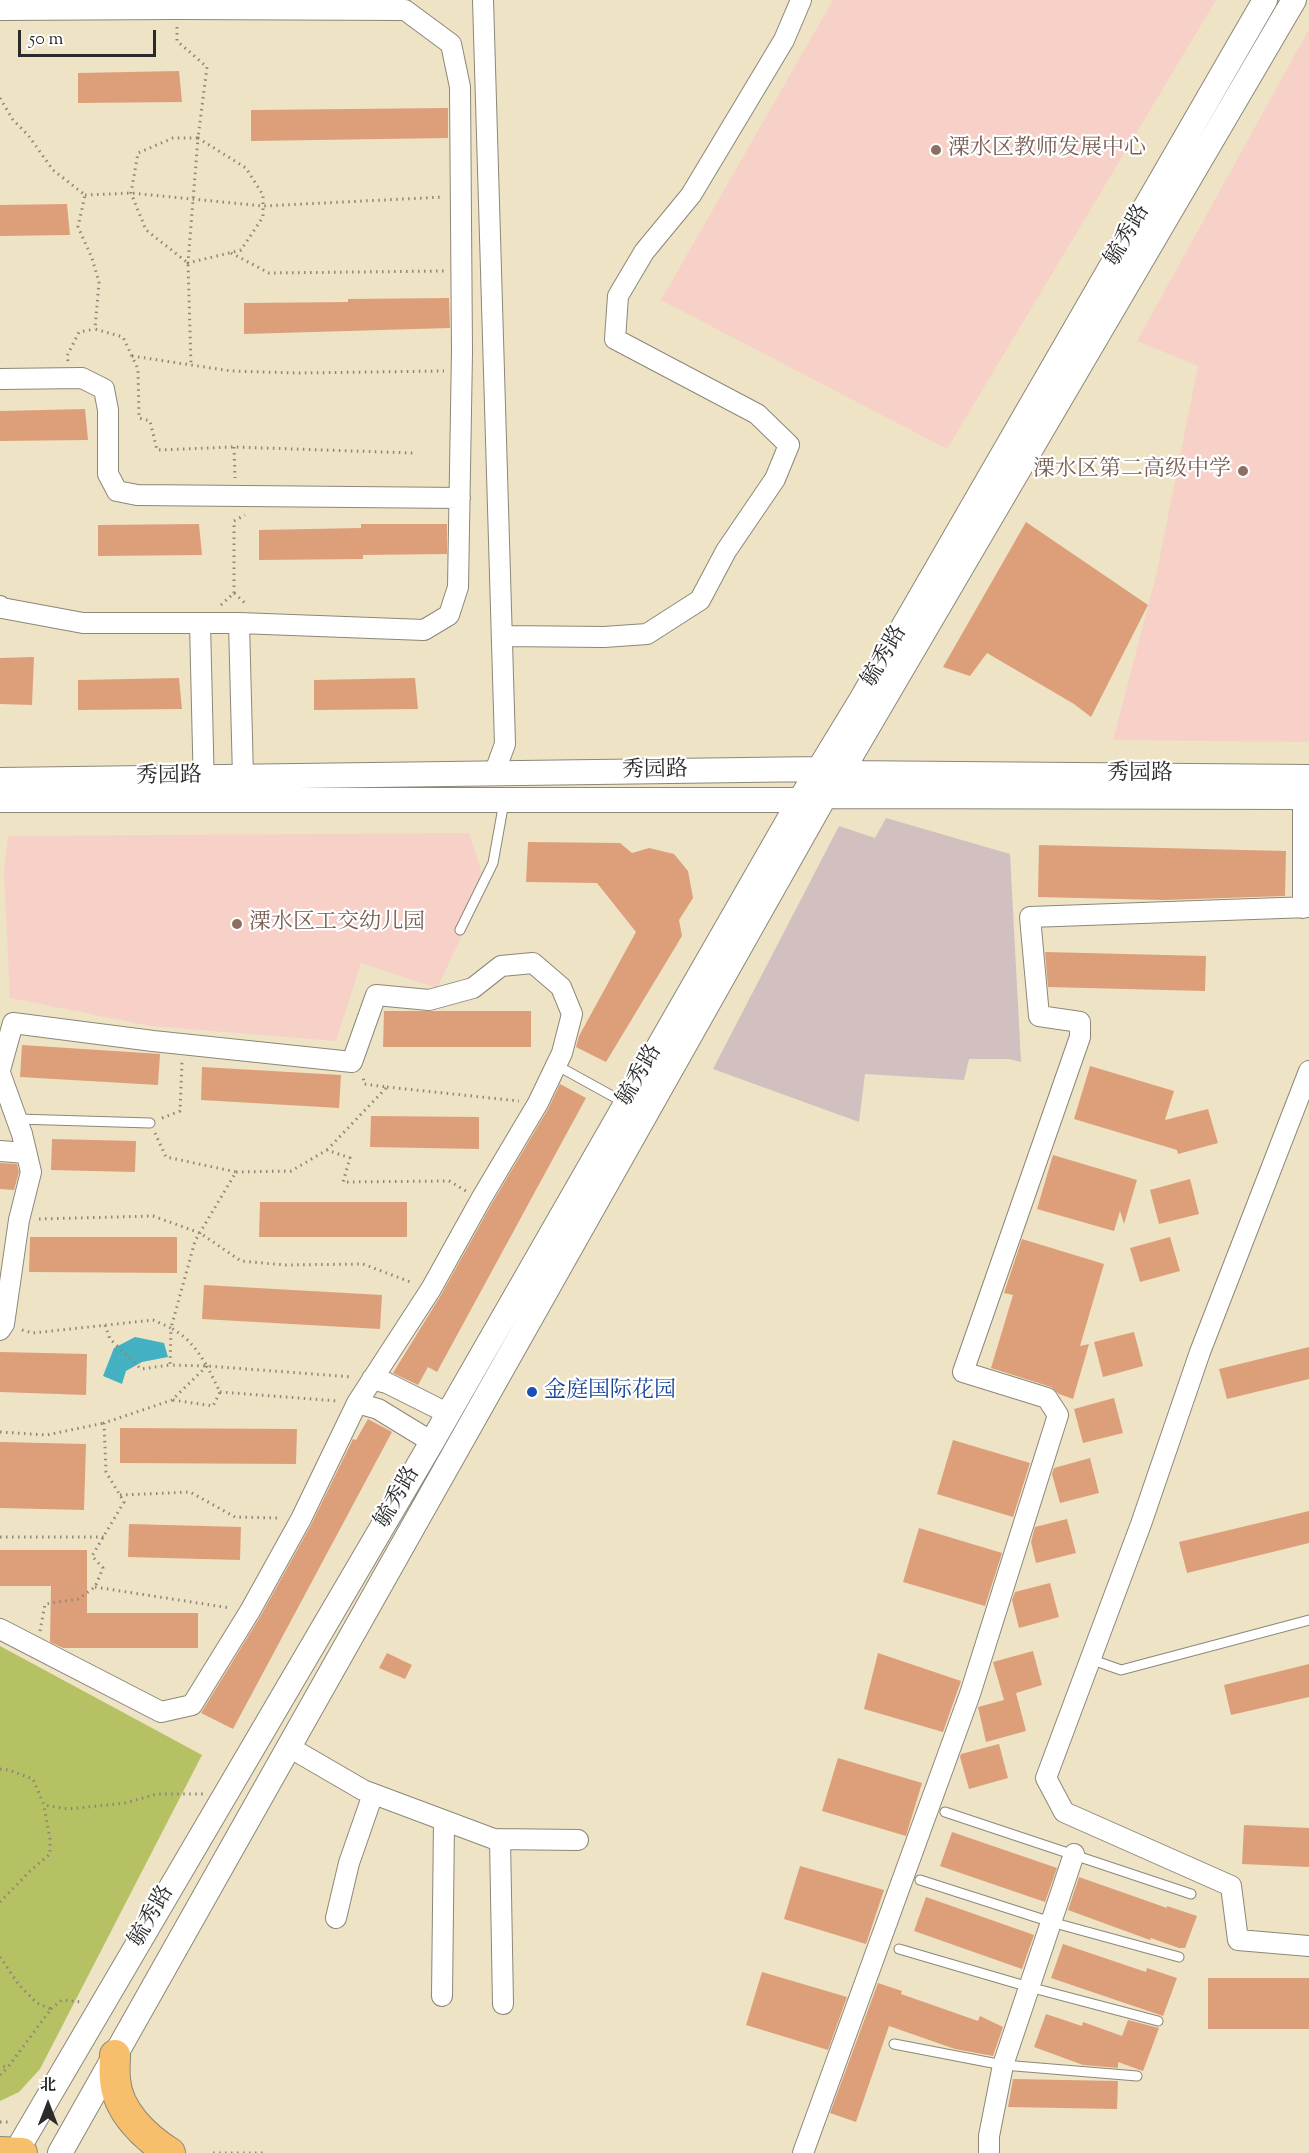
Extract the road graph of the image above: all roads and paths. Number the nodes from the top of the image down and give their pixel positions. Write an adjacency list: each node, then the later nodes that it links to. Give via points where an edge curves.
1 (483, 0): 28 (street)
2 (801, 0): 28 (street, via 784,40 691,195 644,252 618,296 615,339 757,414 789,445 775,479 726,551 700,600 647,634)
3 (1265, 0): 29 (street, 毓秀路)
4 (1294, 0): 29 (street, 毓秀路)
5 (177, 4): 6 (street); 8 (path, via 177,41 207,67); 11 (street, via 405,10 452,44 460,87)
6 (0, 10)
7 (0, 98): 10 (path, via 53,170)
8 (198, 138): 9 (path, via 173,138 138,153); 12 (path); 13 (path, via 246,168 263,195)
9 (131, 193): 10 (path); 12 (path); 15 (path, via 146,230)
10 (85, 195): 17 (path, via 78,227 99,282)
11 (461, 196): 13 (path); 16 (street)
12 (193, 198): 13 (path); 15 (path)
13 (263, 206): 14 (path, via 263,217 241,250)
14 (231, 253): 15 (path); 16 (path, via 269,273)
15 (188, 263): 19 (path)
16 (461, 271): 20 (street)
17 (95, 329): 18 (path, via 123,337); 21 (path, via 80,332 67,356)
18 (132, 356): 19 (path); 23 (path, via 138,369 139,418 150,421 157,450 234,447)
19 (190, 365): 20 (path, via 297,373)
20 (462, 371): 24 (street)
21 (74, 378): 22 (street); 24 (street, via 104,389 108,410 108,474 117,491 185,496)
22 (0, 379)
23 (414, 453)
24 (460, 498): 27 (street, via 458,587 449,615 424,630)
25 (0, 606): 26 (street, via 83,623)
26 (200, 623): 27 (street); 33 (street)
27 (238, 623): 34 (street)
28 (502, 636): 30 (street, via 505,744)
29 (830, 771): 30 (street, 秀园路); 32 (street, 秀园路); 35 (street, 毓秀路); 38 (street, 毓秀路)
30 (494, 774): 34 (street, 秀园路)
31 (0, 780): 33 (street, 秀园路)
32 (1307, 787): 35 (street, 秀园路); 39 (street)
33 (204, 788): 34 (street, 秀园路); 36 (street, 秀园路)
34 (242, 788): 37 (street, 秀园路)
35 (825, 796): 38 (street, 秀园路); 82 (street, 毓秀路)
36 (0, 800)
37 (505, 800): 38 (street, 秀园路); 40 (lane, via 493,863)
38 (800, 800): 48 (street, 毓秀路)
39 (1306, 908): 121 (street, via 1030,917 1039,1016 1080,1022 1080,1038 963,1372 1047,1398 1058,1415 970,1694)
40 (460, 930)
41 (182, 1044): 42 (street, via 352,1062); 44 (street, via 14,1023); 50 (path, via 180,1111)
42 (358, 1044): 43 (street, via 375,995 429,999 473,988 501,966 533,963 561,987 572,1014); 46 (path, via 364,1084)
43 (556, 1065): 47 (street); 48 (lane)
44 (0, 1071): 49 (street)
45 (1309, 1071): 81 (street, via 1200,1352)
46 (387, 1087): 47 (path); 51 (path)
47 (538, 1103): 55 (street)
48 (625, 1103): 68 (street, 毓秀路)
49 (17, 1119): 50 (lane); 53 (street)
50 (150, 1123): 54 (path, via 166,1157)
51 (327, 1150): 54 (path, via 291,1171); 55 (path, via 350,1158 343,1182 449,1181)
52 (0, 1151): 53 (street)
53 (26, 1153): 56 (street, via 30,1172)
54 (236, 1172): 57 (path)
55 (481, 1198): 58 (street)
56 (19, 1220): 57 (path, via 153,1216); 60 (street)
57 (200, 1233): 58 (path, via 241,1261 363,1264); 61 (path)
58 (431, 1289): 64 (street)
59 (105, 1324): 60 (path, via 33,1333); 61 (path, via 153,1320); 62 (path, via 110,1339 141,1370)
60 (2, 1327)
61 (171, 1328): 62 (path); 63 (path, via 194,1344)
62 (170, 1365): 63 (path)
63 (207, 1366): 64 (path); 65 (path); 66 (path)
64 (372, 1379): 67 (street); 68 (street)
65 (220, 1392): 66 (path, via 213,1407); 67 (path)
66 (172, 1400): 69 (path)
67 (357, 1403): 71 (street, via 378,1409); 73 (street)
68 (447, 1413): 71 (street, 毓秀路)
69 (104, 1423): 70 (path, via 47,1435); 72 (path, via 106,1472)
70 (0, 1432)
71 (432, 1442): 85 (street, 毓秀路)
72 (120, 1495): 73 (path, via 189,1492 235,1517); 75 (path, via 124,1502)
73 (301, 1519): 77 (street)
74 (0, 1537): 75 (path)
75 (104, 1537): 76 (path, via 92,1556 103,1568)
76 (95, 1587): 77 (path); 80 (path, via 78,1599 45,1604)
77 (250, 1611): 80 (street, via 192,1705 162,1712)
78 (1309, 1620): 81 (lane, via 1121,1670)
79 (0, 1629): 80 (street)
80 (35, 1647)
81 (1090, 1659): 97 (street, via 1046,1778 1064,1812 1231,1886 1238,1940)
82 (289, 1747): 84 (street); 108 (street, 毓秀路)
83 (0, 1769): 86 (path, via 33,1779)
84 (373, 1794): 88 (street); 95 (street, via 349,1863)
85 (223, 1799): 86 (path, via 202,1794 156,1794 102,1806); 104 (street, 毓秀路)
86 (44, 1806): 94 (path, via 50,1854)
87 (945, 1812): 91 (lane)
88 (444, 1821): 89 (street); 102 (street)
89 (501, 1839): 90 (street); 103 (street)
90 (578, 1840)
91 (1074, 1854): 93 (lane); 96 (street)
92 (920, 1880): 96 (lane)
93 (1191, 1894)
94 (0, 1902)
95 (336, 1918)
96 (1051, 1922): 100 (lane); 101 (street)
97 (1309, 1946)
98 (899, 1949): 101 (lane)
99 (0, 1957): 105 (path, via 31,1997)
100 (1179, 1957)
101 (1029, 1987): 106 (lane); 109 (street)
102 (442, 1996)
103 (503, 2004)
104 (102, 2006): 105 (path, via 62,2000); 115 (street, 毓秀路)
105 (51, 2009): 111 (path)
106 (1158, 2021)
107 (894, 2044): 109 (lane)
108 (115, 2055): 117 (street, 毓秀路); 118 (main road, via 115,2081 124,2110 150,2140)
109 (1004, 2065): 113 (lane); 122 (street)
110 (0, 2067): 111 (path)
111 (9, 2067): 112 (path)
112 (0, 2075)
113 (1137, 2076)
114 (0, 2152): 115 (main road)
115 (16, 2152): 116 (main road)
116 (22, 2153)
117 (60, 2153)
118 (170, 2153)
119 (213, 2153): 120 (path)
120 (267, 2153)
121 (803, 2153)
122 (988, 2153)

